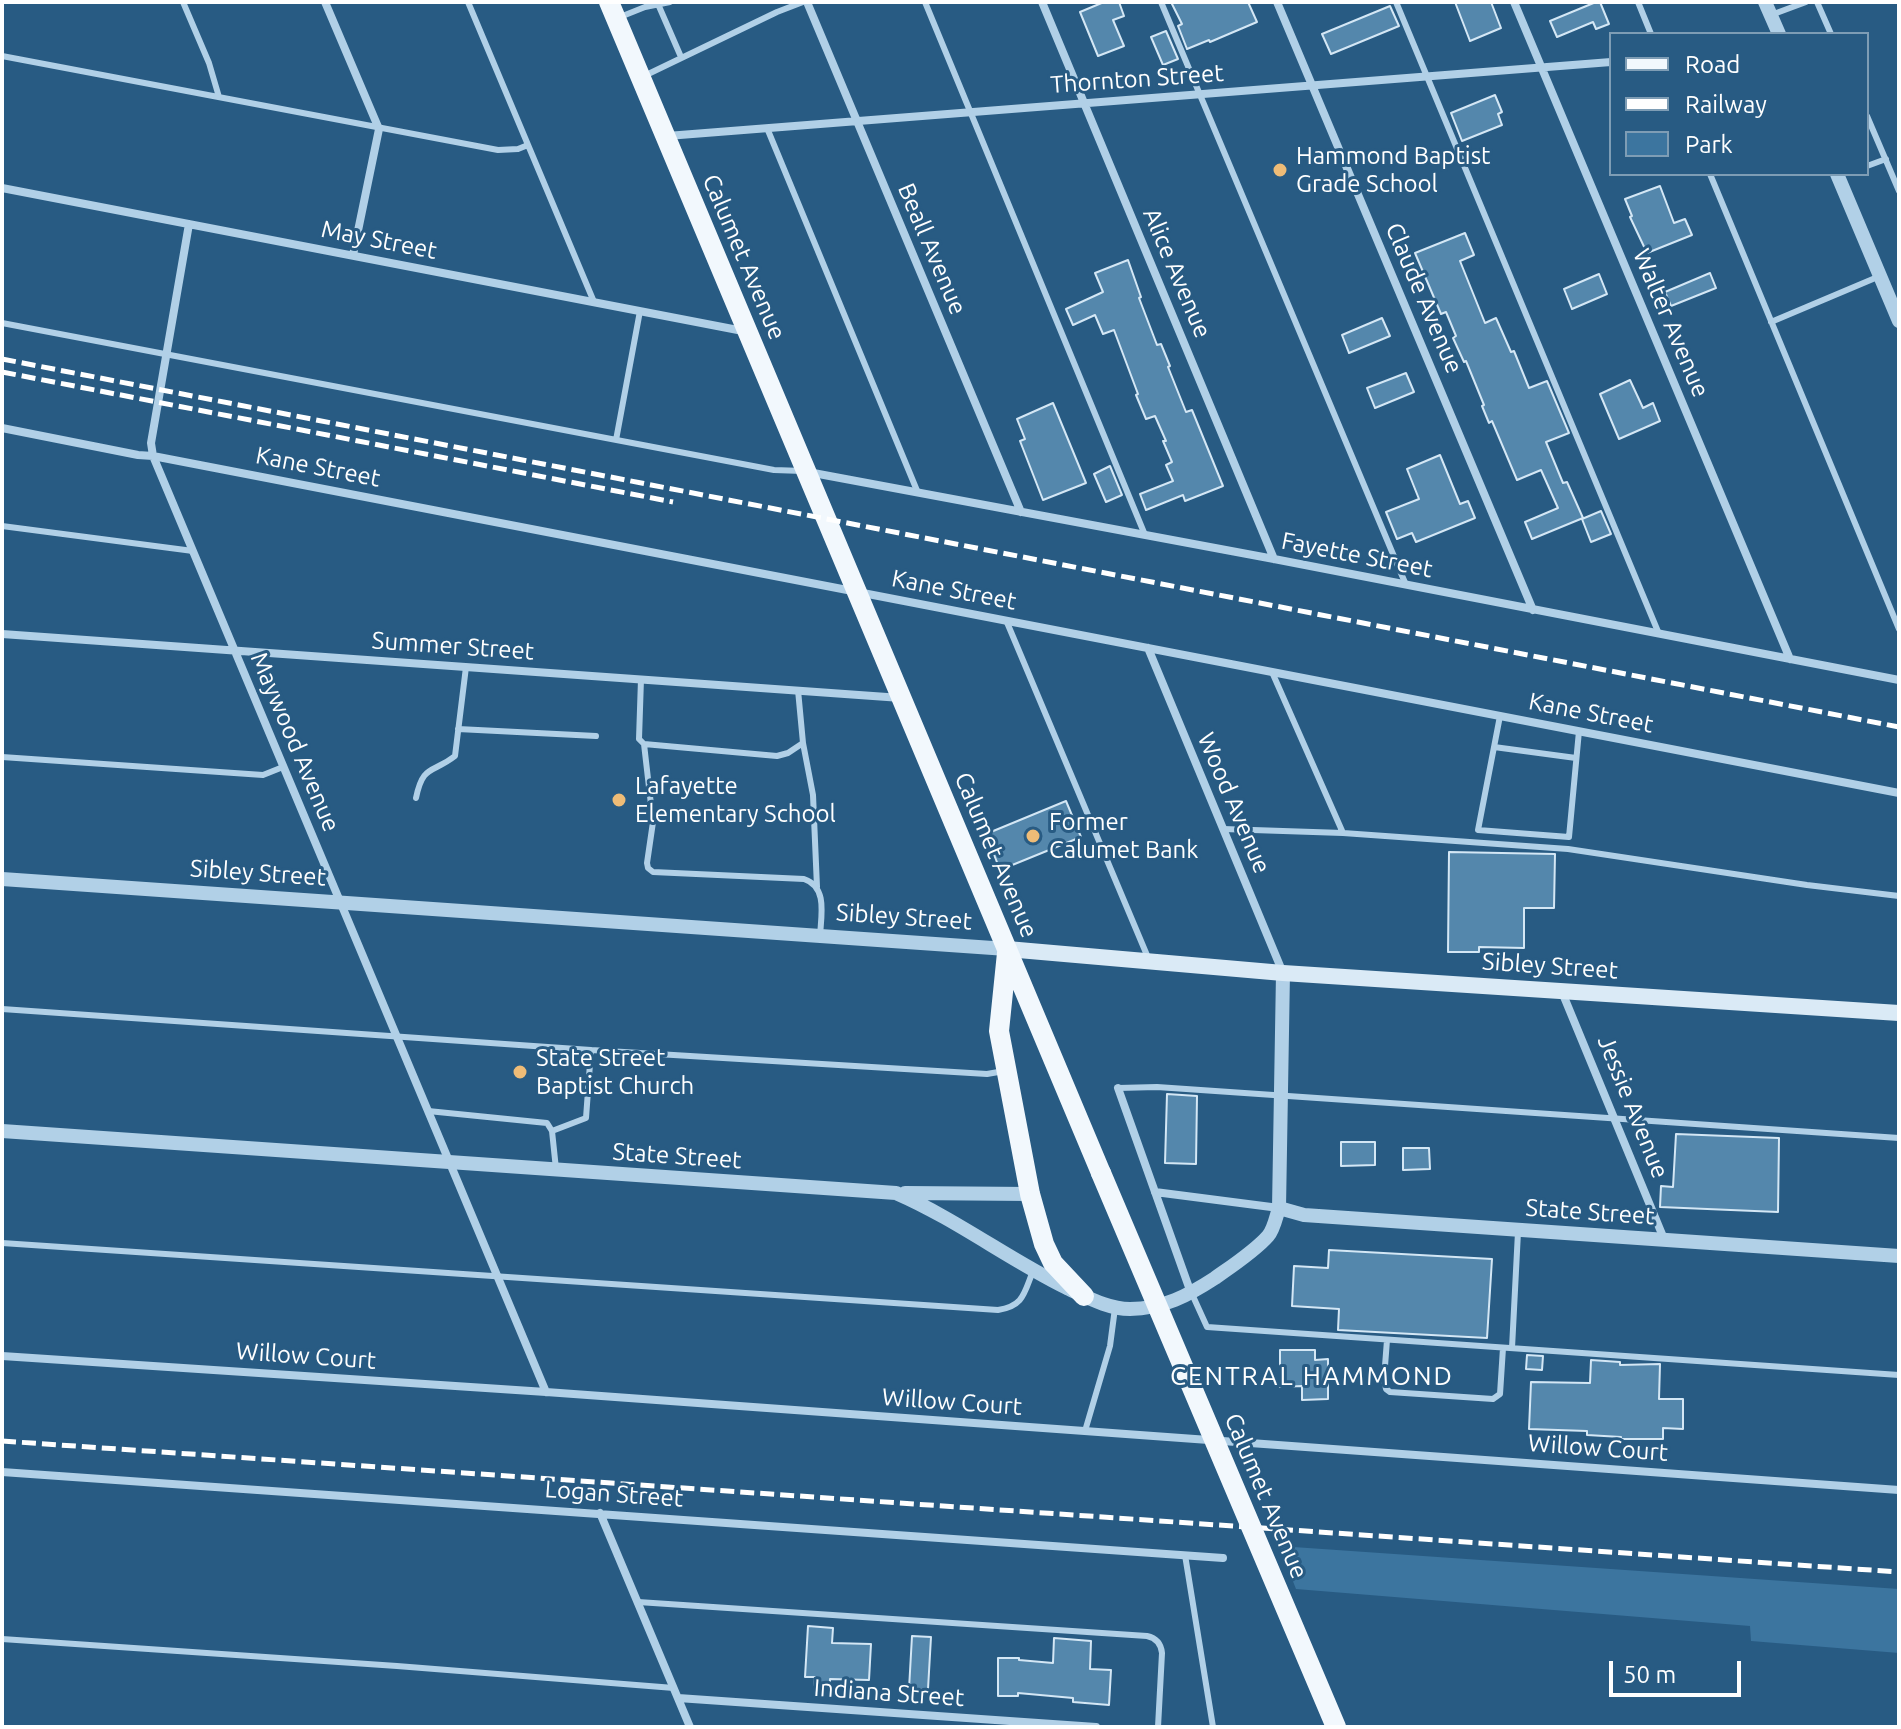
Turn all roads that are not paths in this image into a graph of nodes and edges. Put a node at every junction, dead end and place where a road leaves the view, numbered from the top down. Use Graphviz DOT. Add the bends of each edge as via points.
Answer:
graph roads {
  1 [pos="183,2"];
  2 [pos="325,2"];
  3 [pos="468,2"];
  4 [pos="670,2"];
  5 [pos="772,2"];
  6 [pos="805,2"];
  7 [pos="925,2"];
  8 [pos="1042,2"];
  9 [pos="1161,2"];
  10 [pos="1277,2"];
  11 [pos="1396,2"];
  12 [pos="1514,2"];
  13 [pos="1638,2"];
  14 [pos="1806,2"];
  15 [pos="1817,2"];
  16 [pos="658,4"];
  17 [pos="1768,8"];
  18 [pos="612,10"];
  19 [pos="777,12"];
  20 [pos="1650,32"];
  21 [pos="1778,32"];
  22 [pos="1830,32"];
  23 [pos="2,56"];
  24 [pos="681,57"];
  25 [pos="1609,62"];
  26 [pos="1542,67"];
  27 [pos="1427,77"];
  28 [pos="640,78"];
  29 [pos="1312,86"];
  30 [pos="1200,94"];
  31 [pos="219,97"];
  32 [pos="1085,103"];
  33 [pos="971,112"];
  34 [pos="1869,121"];
  35 [pos="857,122"];
  36 [pos="767,128"];
  37 [pos="379,129"];
  38 [pos="665,136"];
  39 [pos="528,145"];
  40 [pos="1886,159"];
  41 [pos="1869,165"];
  42 [pos="1711,176"];
  43 [pos="1841,176"];
  44 [pos="2,188"];
  45 [pos="1899,191"];
  46 [pos="189,224"];
  47 [pos="353,255"];
  48 [pos="1880,276"];
  49 [pos="594,302"];
  50 [pos="640,311"];
  51 [pos="1899,321"];
  52 [pos="1771,322"];
  53 [pos="2,323"];
  54 [pos="748,332"];
  55 [pos="166,355"];
  56 [pos="2,428"];
  57 [pos="616,440"];
  58 [pos="153,456"];
  59 [pos="806,472"];
  60 [pos="918,493"];
  61 [pos="1021,512"];
  62 [pos="2,526"];
  63 [pos="1145,535"];
  64 [pos="193,551"];
  65 [pos="1274,559"];
  66 [pos="1406,585"];
  67 [pos="857,592"];
  68 [pos="1533,610"];
  69 [pos="1006,620"];
  70 [pos="1899,629"];
  71 [pos="2,634"];
  72 [pos="1659,634"];
  73 [pos="1148,648"];
  74 [pos="235,650"];
  75 [pos="1790,659"];
  76 [pos="466,667"];
  77 [pos="1272,672"];
  78 [pos="641,679"];
  79 [pos="1899,680"];
  80 [pos="798,690"];
  81 [pos="902,698"];
  82 [pos="1500,716"];
  83 [pos="458,729"];
  84 [pos="1579,731"];
  85 [pos="596,736"];
  86 [pos="803,743"];
  87 [pos="644,744"];
  88 [pos="1494,747"];
  89 [pos="2,757"];
  90 [pos="1576,758"];
  91 [pos="283,767"];
  92 [pos="1899,793"];
  93 [pos="416,798"];
  94 [pos="1223,829"];
  95 [pos="1478,830"];
  96 [pos="1343,833"];
  97 [pos="1569,837"];
  98 [pos="1475,842"];
  99 [pos="1568,849"];
  100 [pos="2,879"];
  101 [pos="817,887"];
  102 [pos="1899,896"];
  103 [pos="340,902"];
  104 [pos="820,936"];
  105 [pos="1007,949"];
  106 [pos="1149,961"];
  107 [pos="1283,973"];
  108 [pos="1562,991"];
  109 [pos="2,1009"];
  110 [pos="1899,1013"];
  111 [pos="397,1037"];
  112 [pos="591,1050"];
  113 [pos="1007,1070"];
  114 [pos="1118,1088"];
  115 [pos="1281,1095"];
  116 [pos="428,1111"];
  117 [pos="1614,1118"];
  118 [pos="2,1131"];
  119 [pos="552,1131"];
  120 [pos="1899,1138"];
  121 [pos="449,1162"];
  122 [pos="556,1169"];
  123 [pos="1155,1192"];
  124 [pos="896,1193"];
  125 [pos="1030,1194"];
  126 [pos="1279,1208"];
  127 [pos="1518,1230"];
  128 [pos="1664,1239"];
  129 [pos="2,1243"];
  130 [pos="1899,1256"];
  131 [pos="1033,1271"];
  132 [pos="497,1275"];
  133 [pos="1192,1294"];
  134 [pos="1084,1296"];
  135 [pos="1115,1308"];
  136 [pos="1387,1340"];
  137 [pos="1503,1348"];
  138 [pos="1512,1348"];
  139 [pos="2,1356"];
  140 [pos="1899,1375"];
  141 [pos="546,1392"];
  142 [pos="1085,1431"];
  143 [pos="2,1472"];
  144 [pos="1899,1490"];
  145 [pos="600,1513"];
  146 [pos="1185,1555"];
  147 [pos="1223,1558"];
  148 [pos="638,1602"];
  149 [pos="2,1639"];
  150 [pos="674,1688"];
  151 [pos="678,1698"];
  152 [pos="690,1727"];
  153 [pos="1096,1727"];
  154 [pos="1158,1727"];
  155 [pos="1213,1727"];
  156 [pos="1336,1727"];
  1 -- 31 [label="lane"];
  2 -- 37 [label="street"];
  3 -- 39 [label="lane"];
  4 -- 16 [label="lane"];
  5 -- 19 [label="lane"];
  6 -- 19 [label="lane"];
  6 -- 35 [label="street, Beall Avenue"];
  7 -- 33 [label="lane"];
  8 -- 32 [label="street, Alice Avenue"];
  9 -- 30 [label="lane"];
  10 -- 29 [label="street, Claude Avenue"];
  11 -- 27 [label="lane"];
  12 -- 26 [label="street, Walter Avenue"];
  13 -- 20 [label="lane"];
  14 -- 17 [label="lane"];
  15 -- 22 [label="lane"];
  16 -- 18 [label="lane"];
  16 -- 24 [label="lane"];
  17 -- 21 [label="street"];
  18 -- 28 [label="main road, Calumet Avenue"];
  19 -- 24 [label="lane"];
  23 -- 31 [label="lane"];
  24 -- 28 [label="lane"];
  25 -- 26 [label="street, Thornton Street"];
  26 -- 27 [label="street, Thornton Street"];
  26 -- 75 [label="street, Walter Avenue"];
  27 -- 29 [label="street, Thornton Street"];
  27 -- 72 [label="lane"];
  28 -- 38 [label="main road, Calumet Avenue"];
  29 -- 30 [label="street, Thornton Street"];
  29 -- 68 [label="street, Claude Avenue"];
  30 -- 32 [label="street, Thornton Street"];
  30 -- 66 [label="lane"];
  31 -- 37 [label="lane"];
  32 -- 33 [label="street, Thornton Street"];
  32 -- 65 [label="street, Alice Avenue"];
  33 -- 35 [label="street, Thornton Street"];
  33 -- 63 [label="lane"];
  34 -- 40 [label="lane"];
  35 -- 36 [label="street, Thornton Street"];
  35 -- 61 [label="street, Beall Avenue"];
  36 -- 38 [label="street, Thornton Street"];
  36 -- 60 [label="lane"];
  37 -- 39 [label="lane" via="498,150"];
  37 -- 47 [label="street"];
  38 -- 54 [label="main road, Calumet Avenue"];
  39 -- 49 [label="lane"];
  40 -- 41 [label="lane"];
  40 -- 45 [label="lane"];
  42 -- 52 [label="lane"];
  43 -- 48 [label="street"];
  44 -- 46 [label="street, May Street"];
  46 -- 47 [label="street, May Street"];
  46 -- 55 [label="street, Maywood Avenue"];
  47 -- 49 [label="street, May Street"];
  48 -- 51 [label="street"];
  48 -- 52 [label="lane"];
  49 -- 50 [label="street, May Street"];
  50 -- 54 [label="street, May Street"];
  50 -- 57 [label="lane"];
  52 -- 70 [label="lane"];
  53 -- 55 [label="lane"];
  54 -- 59 [label="main road, Calumet Avenue"];
  55 -- 57 [label="lane"];
  55 -- 58 [label="street, Maywood Avenue"];
  56 -- 58 [label="street, Kane Street"];
  57 -- 59 [label="lane"];
  58 -- 64 [label="street, Maywood Avenue"];
  58 -- 67 [label="street, Kane Street"];
  59 -- 60 [label="street, Fayette Street"];
  59 -- 67 [label="main road, Calumet Avenue"];
  60 -- 61 [label="street, Fayette Street"];
  61 -- 63 [label="street, Fayette Street"];
  62 -- 64 [label="lane"];
  63 -- 65 [label="street, Fayette Street"];
  64 -- 74 [label="street, Maywood Avenue"];
  65 -- 66 [label="street, Fayette Street"];
  66 -- 68 [label="street, Fayette Street"];
  67 -- 69 [label="street, Kane Street"];
  67 -- 81 [label="main road, Calumet Avenue"];
  68 -- 72 [label="street, Fayette Street"];
  69 -- 73 [label="street, Kane Street"];
  69 -- 106 [label="lane"];
  71 -- 74 [label="street, Summer Street"];
  72 -- 75 [label="street, Fayette Street"];
  73 -- 77 [label="street, Kane Street"];
  73 -- 94 [label="street, Wood Avenue"];
  74 -- 76 [label="street, Summer Street"];
  74 -- 91 [label="street, Maywood Avenue"];
  75 -- 79 [label="street, Fayette Street"];
  76 -- 78 [label="street, Summer Street"];
  76 -- 83 [label="lane"];
  77 -- 82 [label="street, Kane Street"];
  77 -- 96 [label="lane"];
  78 -- 80 [label="street, Summer Street"];
  78 -- 87 [label="lane" via="639,739"];
  80 -- 81 [label="street, Summer Street"];
  80 -- 86 [label="lane"];
  81 -- 105 [label="main road, Calumet Avenue"];
  82 -- 84 [label="street, Kane Street"];
  82 -- 88 [label="lane"];
  83 -- 85 [label="lane"];
  83 -- 93 [label="lane" via="455,756 428,770"];
  84 -- 90 [label="lane"];
  84 -- 92 [label="street, Kane Street"];
  86 -- 87 [label="lane" via="777,756"];
  86 -- 101 [label="lane" via="813,795"];
  87 -- 101 [label="lane" via="653,822 648,868 804,879"];
  88 -- 90 [label="lane"];
  88 -- 95 [label="lane"];
  89 -- 91 [label="lane" via="263,775"];
  90 -- 97 [label="lane"];
  91 -- 103 [label="street, Maywood Avenue"];
  94 -- 96 [label="lane"];
  94 -- 107 [label="street, Wood Avenue"];
  95 -- 97 [label="lane"];
  95 -- 98 [label="lane"];
  96 -- 98 [label="lane"];
  97 -- 99 [label="lane"];
  98 -- 99 [label="lane"];
  99 -- 102 [label="lane"];
  100 -- 103 [label="street, Sibley Street"];
  101 -- 104 [label="lane" via="822,900"];
  103 -- 104 [label="street, Sibley Street"];
  103 -- 111 [label="street, Maywood Avenue"];
  104 -- 105 [label="street, Sibley Street"];
  105 -- 106 [label="main road, Sibley Street"];
  105 -- 113 [label="main road" via="999,1031"];
  105 -- 156 [label="main road, Calumet Avenue, bridge"];
  106 -- 107 [label="main road, Sibley Street"];
  107 -- 108 [label="main road, Sibley Street"];
  107 -- 115 [label="street"];
  108 -- 110 [label="main road, Sibley Street"];
  108 -- 117 [label="street, Jessie Avenue"];
  109 -- 111 [label="lane"];
  111 -- 112 [label="lane"];
  111 -- 116 [label="street, Maywood Avenue"];
  112 -- 113 [label="lane" via="987,1074"];
  112 -- 119 [label="lane" via="586,1118"];
  113 -- 125 [label="main road"];
  114 -- 115 [label="lane"];
  114 -- 123 [label="street"];
  115 -- 117 [label="lane"];
  115 -- 126 [label="street"];
  116 -- 119 [label="lane" via="547,1123"];
  116 -- 121 [label="street, Maywood Avenue"];
  117 -- 120 [label="lane"];
  117 -- 128 [label="street, Jessie Avenue"];
  118 -- 121 [label="street, State Street"];
  119 -- 122 [label="lane"];
  121 -- 122 [label="street, State Street"];
  121 -- 132 [label="street, Maywood Avenue"];
  122 -- 124 [label="street, State Street"];
  123 -- 126 [label="street, State Street"];
  123 -- 133 [label="street"];
  124 -- 125 [label="street"];
  124 -- 131 [label="street, State Street" via="927,1206"];
  125 -- 134 [label="main road" via="1053,1263"];
  126 -- 127 [label="street, State Street" via="1304,1215"];
  126 -- 133 [label="street, State Street" via="1270,1235"];
  127 -- 128 [label="street, State Street"];
  127 -- 138 [label="lane"];
  128 -- 130 [label="street, State Street"];
  129 -- 132 [label="lane"];
  131 -- 132 [label="lane" via="1019,1302 998,1310"];
  131 -- 134 [label="street, State Street"];
  132 -- 141 [label="street, Maywood Avenue"];
  133 -- 135 [label="street, State Street" via="1142,1309"];
  133 -- 136 [label="lane" via="1207,1327"];
  134 -- 135 [label="street, State Street"];
  135 -- 142 [label="lane" via="1110,1346"];
  136 -- 137 [label="lane"];
  136 -- 137 [label="lane" via="1384,1379 1390,1392 1497,1398"];
  137 -- 138 [label="lane"];
  138 -- 140 [label="lane"];
  139 -- 141 [label="street, Willow Court"];
  141 -- 142 [label="street, Willow Court"];
  142 -- 144 [label="street, Willow Court"];
  143 -- 145 [label="street, Logan Street"];
  145 -- 146 [label="street, Logan Street"];
  145 -- 148 [label="street"];
  146 -- 147 [label="street, Logan Street"];
  146 -- 155 [label="lane"];
  148 -- 150 [label="street"];
  148 -- 154 [label="lane" via="1150,1637 1162,1653"];
  149 -- 150 [label="lane"];
  150 -- 151 [label="street"];
  151 -- 152 [label="street"];
  151 -- 153 [label="street, Indiana Street"];
}
